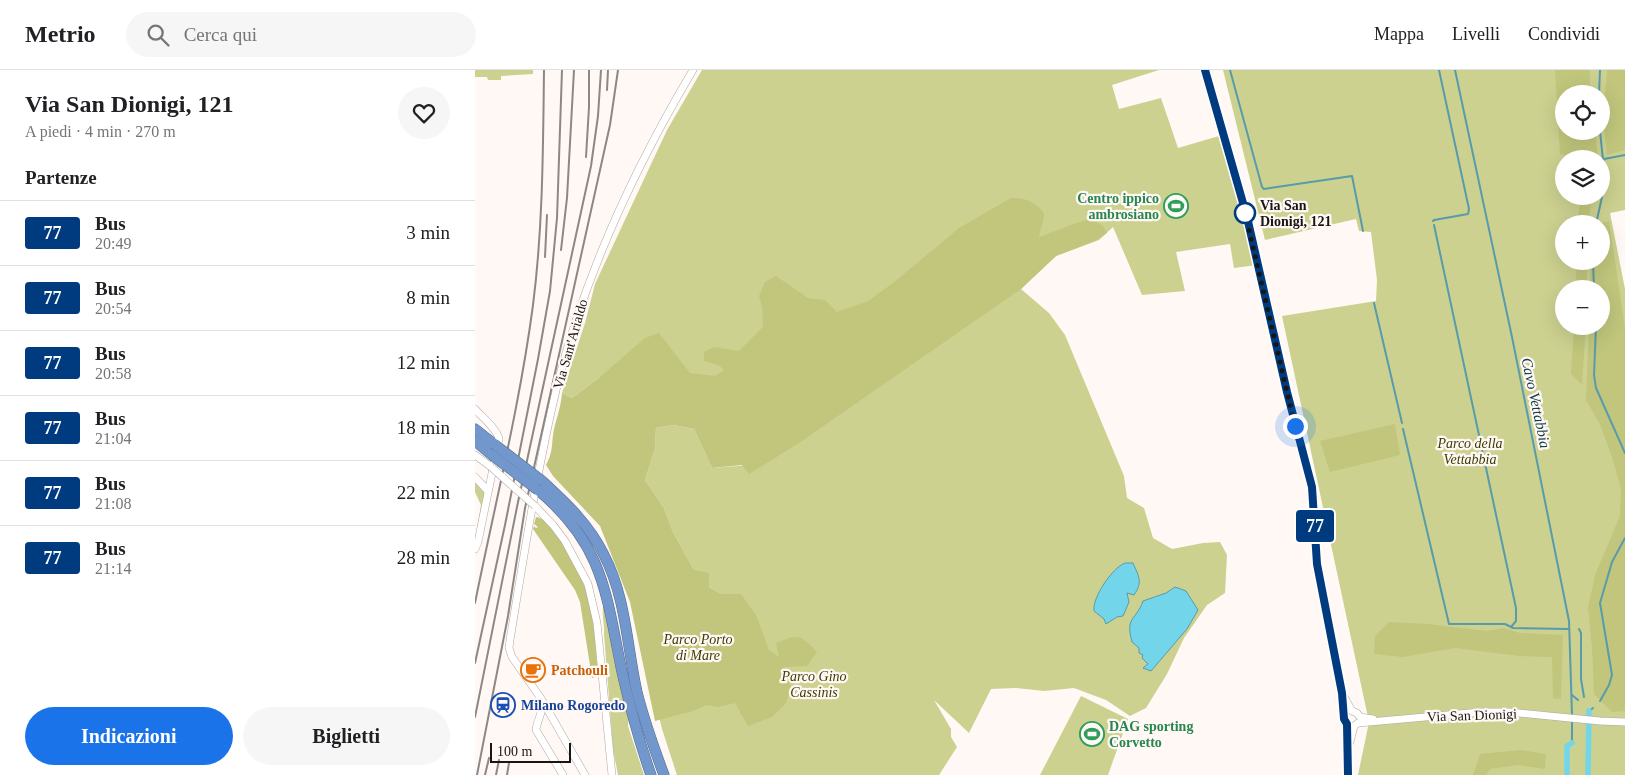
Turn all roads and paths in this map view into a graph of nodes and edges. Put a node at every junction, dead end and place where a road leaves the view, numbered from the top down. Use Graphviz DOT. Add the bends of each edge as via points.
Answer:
graph roads {
  1 [pos="693,70"];
  2 [pos="1205,70"];
  3 [pos="475,409"];
  4 [pos="475,428"];
  5 [pos="475,441"];
  6 [pos="475,455"];
  7 [pos="475,477"];
  8 [pos="539,485"];
  9 [pos="488,491"];
  10 [pos="475,549"];
  11 [pos="1342,693"];
  12 [pos="542,700"];
  13 [pos="1352,711"];
  14 [pos="632,714"];
  15 [pos="1345,715"];
  16 [pos="1625,722"];
  17 [pos="537,723"];
  18 [pos="1355,723"];
  19 [pos="557,727"];
  20 [pos="563,775"];
  21 [pos="585,775"];
  22 [pos="612,775"];
  23 [pos="646,775"];
  24 [pos="651,775"];
  25 [pos="664,775"];
  26 [pos="1348,775"];
  1 -- 12 [label="street, Via Sant'Arialdo" via="662,122 618,210 587,289 557,384 509,648"];
  2 -- 11 [label="street, Via San Dionigi" via="1247,217 1312,487 1317,564"];
  3 -- 9 [label="street" via="499,435"];
  4 -- 8 [label="highway, bridge"];
  5 -- 8 [label="highway, bridge"];
  6 -- 22 [label="street, bridge" via="553,525 588,584 597,624"];
  7 -- 9 [label="street"];
  8 -- 14 [label="highway" via="581,538 598,568 607,595"];
  8 -- 25 [label="highway" via="574,510 604,555 617,590 637,692"];
  9 -- 10 [label="street"];
  11 -- 13 [label="street, Via San Dionigi"];
  11 -- 15 [label="street, Via San Dionigi"];
  12 -- 17 [label="street" via="542,713"];
  12 -- 19 [label="street"];
  13 -- 15 [label="street"];
  13 -- 18 [label="street, Via San Dionigi" via="1358,713"];
  14 -- 23 [label="highway" via="633,732"];
  14 -- 24 [label="highway"];
  15 -- 18 [label="street, Via San Dionigi" via="1345,720"];
  16 -- 18 [label="street, Via San Dionigi" via="1481,712"];
  17 -- 19 [label="street" via="547,720"];
  17 -- 20 [label="street" via="537,732"];
  18 -- 26 [label="street, Via San Dionigi" via="1348,748"];
  19 -- 21 [label="street"];
}
